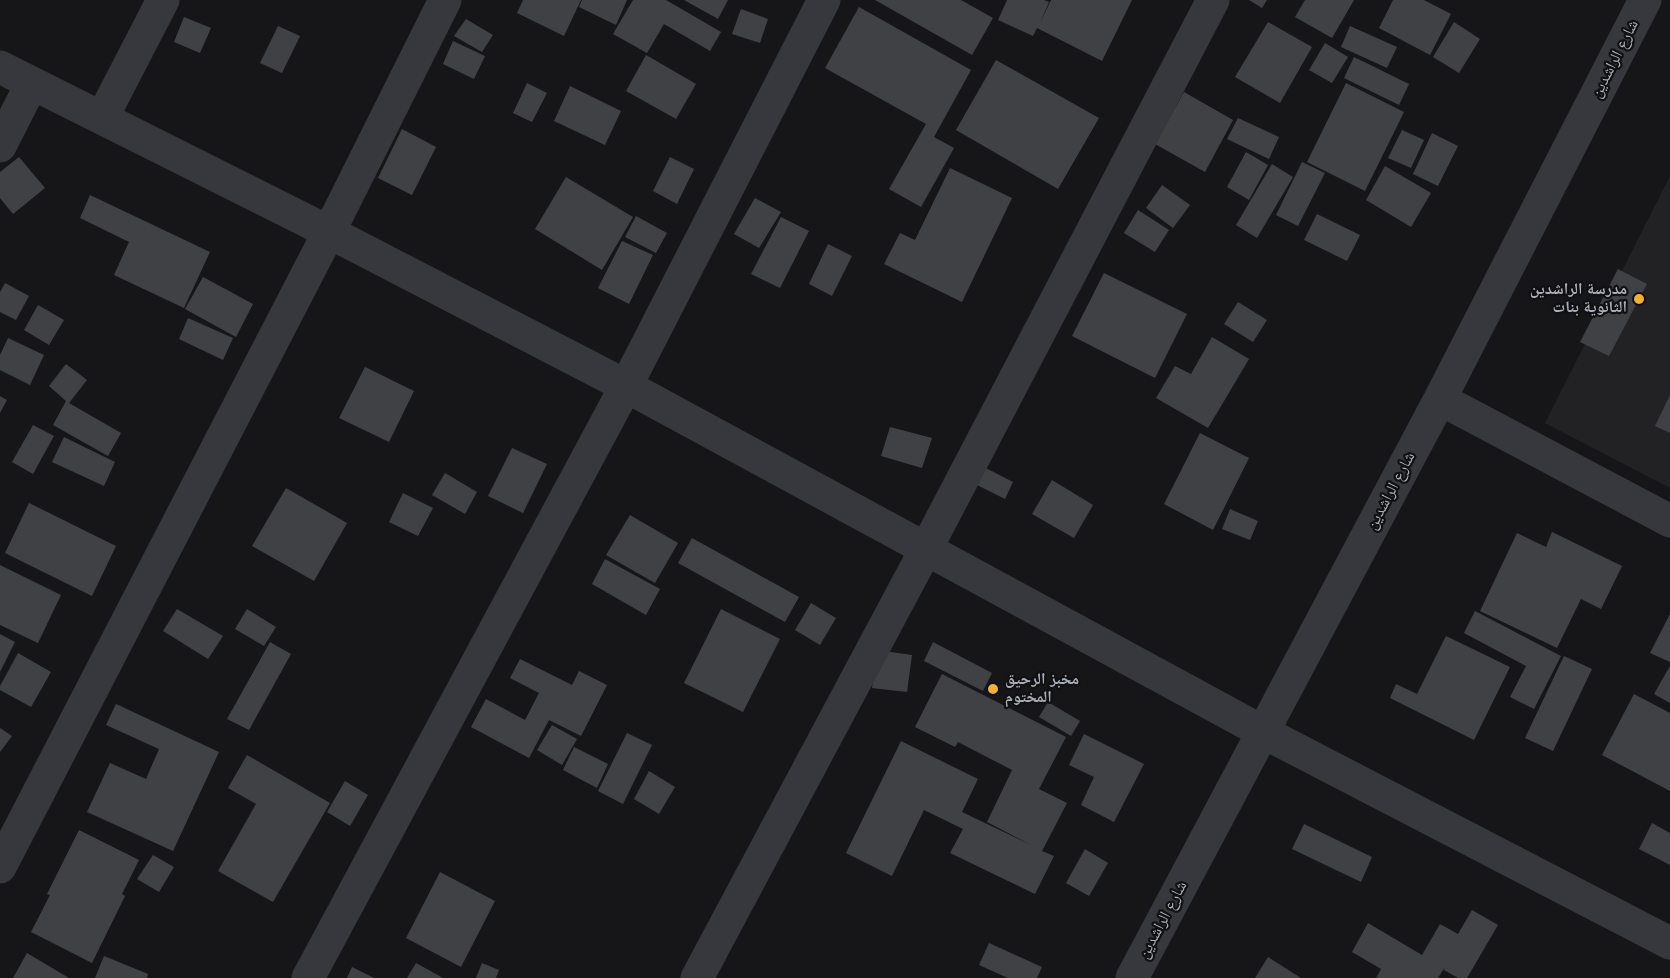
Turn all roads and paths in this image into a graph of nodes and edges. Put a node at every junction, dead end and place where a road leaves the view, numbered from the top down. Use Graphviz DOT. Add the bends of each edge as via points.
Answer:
graph roads {
  1 [pos="163,0"];
  2 [pos="445,0"];
  3 [pos="824,0"];
  4 [pos="1213,0"];
  5 [pos="1645,0"];
  6 [pos="0,67"];
  7 [pos="32,83"];
  8 [pos="102,118"];
  9 [pos="0,146"];
  10 [pos="329,232"];
  11 [pos="626,386"];
  12 [pos="1440,399"];
  13 [pos="1670,521"];
  14 [pos="926,549"];
  15 [pos="1263,732"];
  16 [pos="0,867"];
  17 [pos="1670,942"];
  18 [pos="308,978"];
  19 [pos="697,978"];
  20 [pos="1132,978"];
  1 -- 8 [label="street"];
  2 -- 10 [label="street"];
  3 -- 11 [label="street"];
  4 -- 14 [label="street"];
  5 -- 12 [label="street, شارع الراشدين"];
  6 -- 7 [label="street"];
  7 -- 8 [label="street"];
  7 -- 9 [label="street"];
  8 -- 10 [label="street"];
  10 -- 11 [label="street"];
  10 -- 16 [label="street"];
  11 -- 14 [label="street"];
  11 -- 18 [label="street"];
  12 -- 13 [label="street"];
  12 -- 15 [label="street, شارع الراشدين"];
  14 -- 15 [label="street"];
  14 -- 19 [label="street"];
  15 -- 17 [label="street"];
  15 -- 20 [label="street, شارع الراشدين"];
}
